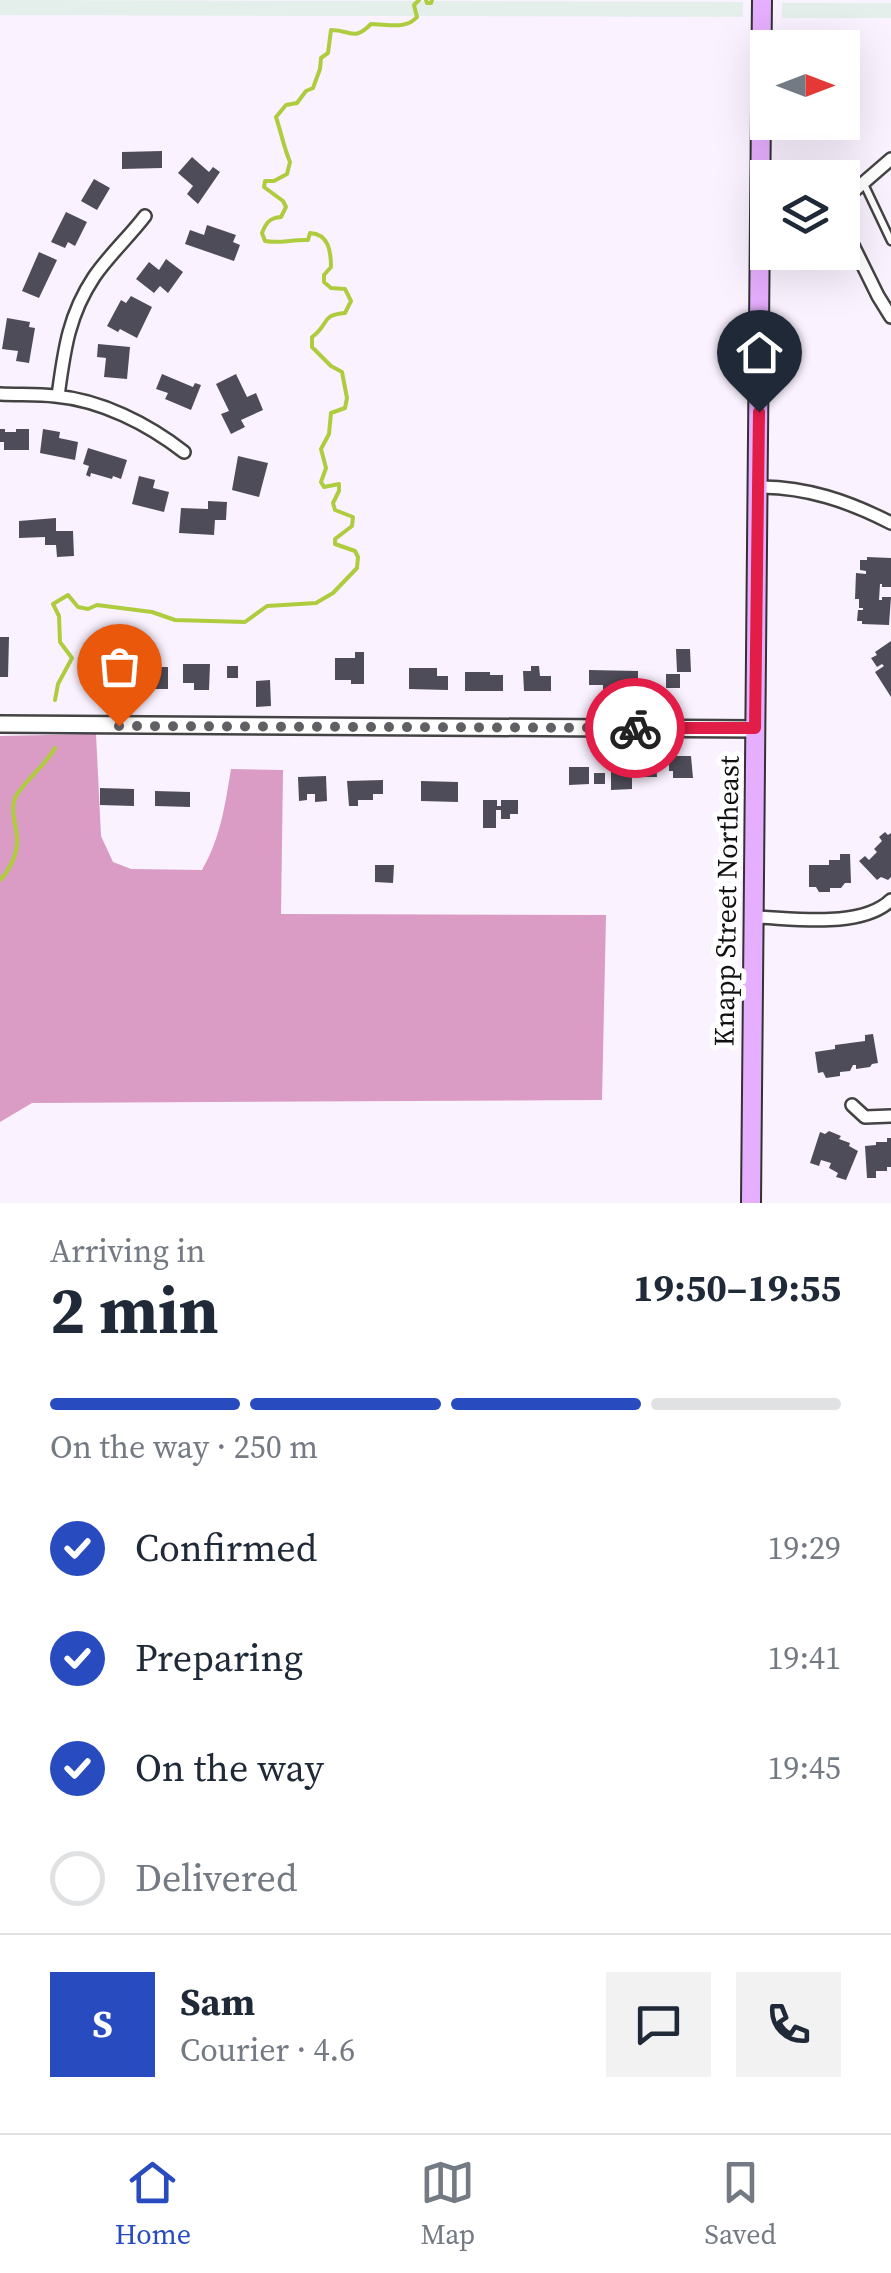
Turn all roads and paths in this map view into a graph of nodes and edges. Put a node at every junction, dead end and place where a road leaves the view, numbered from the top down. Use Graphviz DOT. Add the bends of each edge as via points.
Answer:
graph roads {
  1 [pos="762,0"];
  2 [pos="891,158"];
  3 [pos="764,160"];
  4 [pos="863,183"];
  5 [pos="860,186"];
  6 [pos="145,216"];
  7 [pos="891,241"];
  8 [pos="860,260"];
  9 [pos="762,270"];
  10 [pos="891,291"];
  11 [pos="876,293"];
  12 [pos="891,317"];
  13 [pos="0,394"];
  14 [pos="58,396"];
  15 [pos="184,452"];
  16 [pos="758,487"];
  17 [pos="891,523"];
  18 [pos="0,724"];
  19 [pos="755,728"];
  20 [pos="891,900"];
  21 [pos="754,918"];
  22 [pos="852,1105"];
  23 [pos="891,1116"];
  24 [pos="751,1203"];
  1 -- 3 [label="main road, Knapp Street Northeast"];
  2 -- 4 [label="street"];
  4 -- 5 [label="street"];
  4 -- 7 [label="lane"];
  6 -- 14 [label="street" via="80,303 66,340"];
  8 -- 11 [label="street"];
  9 -- 16 [label="main road, Knapp Street Northeast"];
  10 -- 11 [label="lane"];
  11 -- 12 [label="street"];
  13 -- 14 [label="street"];
  14 -- 15 [label="street" via="132,419"];
  16 -- 17 [label="street" via="817,492"];
  16 -- 19 [label="main road, Knapp Street Northeast"];
  18 -- 19 [label="street"];
  19 -- 21 [label="main road, Knapp Street Northeast"];
  20 -- 21 [label="street" via="849,919"];
  21 -- 24 [label="main road, Knapp Street Northeast"];
  22 -- 23 [label="street" via="864,1116"];
}
